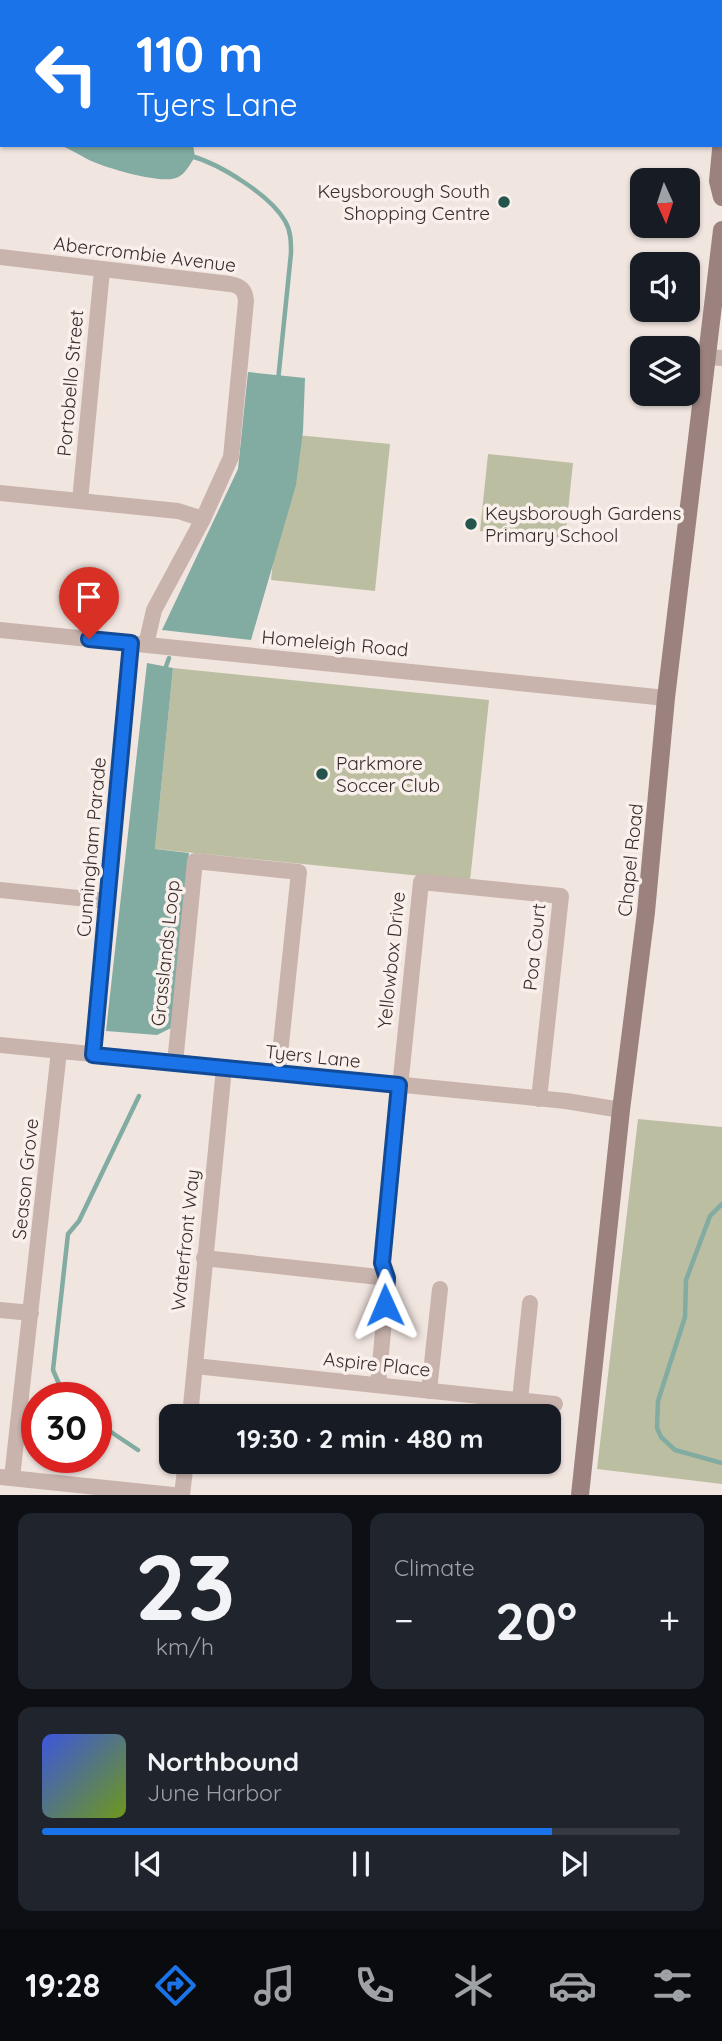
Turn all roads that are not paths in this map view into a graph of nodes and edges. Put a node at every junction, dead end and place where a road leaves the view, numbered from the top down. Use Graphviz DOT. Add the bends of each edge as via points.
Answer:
graph roads {
  1 [pos="721,147"];
  2 [pos="722,197"];
  3 [pos="722,230"];
  4 [pos="0,257"];
  5 [pos="102,270"];
  6 [pos="714,358"];
  7 [pos="0,492"];
  8 [pos="80,500"];
  9 [pos="203,519"];
  10 [pos="0,630"];
  11 [pos="139,644"];
  12 [pos="666,698"];
  13 [pos="421,882"];
  14 [pos="0,890"];
  15 [pos="107,901"];
  16 [pos="0,1045"];
  17 [pos="60,1051"];
  18 [pos="93,1055"];
  19 [pos="175,1063"];
  20 [pos="224,1068"];
  21 [pos="278,1073"];
  22 [pos="399,1085"];
  23 [pos="540,1099"];
  24 [pos="621,1110"];
  25 [pos="204,1258"];
  26 [pos="387,1278"];
  27 [pos="440,1289"];
  28 [pos="530,1303"];
  29 [pos="0,1310"];
  30 [pos="31,1314"];
  31 [pos="195,1366"];
  32 [pos="378,1385"];
  33 [pos="429,1391"];
  34 [pos="520,1400"];
  35 [pos="191,1404"];
  36 [pos="555,1404"];
  37 [pos="184,1474"];
  38 [pos="6,1478"];
  39 [pos="173,1495"];
  40 [pos="182,1495"];
  41 [pos="580,1495"];
  1 -- 2 [label="main road" via="718,181"];
  3 -- 6 [label="main road, Chapel Road"];
  4 -- 5 [label="street, Abercrombie Avenue"];
  5 -- 8 [label="street, Portobello Street"];
  5 -- 9 [label="street, Abercrombie Avenue" via="230,284 244,292 231,457"];
  6 -- 12 [label="main road, Chapel Road"];
  7 -- 8 [label="street"];
  8 -- 9 [label="street" via="178,511"];
  9 -- 11 [label="street, Abercrombie Avenue"];
  10 -- 11 [label="street, Homeleigh Road"];
  11 -- 12 [label="street, Homeleigh Road"];
  11 -- 15 [label="street, Cunningham Parade"];
  12 -- 24 [label="main road, Chapel Road" via="640,972"];
  13 -- 22 [label="street, Yellowbox Drive"];
  13 -- 23 [label="street, Poa Court" via="561,896"];
  14 -- 15 [label="street"];
  15 -- 18 [label="street, Cunningham Parade"];
  16 -- 17 [label="street, Tyers Lane"];
  17 -- 18 [label="street, Tyers Lane"];
  17 -- 30 [label="street, Season Grove"];
  18 -- 19 [label="street, Tyers Lane"];
  19 -- 20 [label="street, Tyers Lane"];
  19 -- 21 [label="street, Grasslands Loop" via="195,861 208,862 299,872"];
  20 -- 21 [label="street, Tyers Lane"];
  20 -- 25 [label="street, Waterfront Way"];
  21 -- 22 [label="street, Tyers Lane"];
  22 -- 23 [label="street, Tyers Lane"];
  22 -- 26 [label="street, Yellowbox Drive" via="382,1263"];
  23 -- 24 [label="street, Tyers Lane"];
  24 -- 41 [label="main road, Chapel Road"];
  25 -- 26 [label="street"];
  25 -- 31 [label="street, Waterfront Way"];
  26 -- 32 [label="street, Yellowbox Drive"];
  27 -- 33 [label="street"];
  28 -- 34 [label="street"];
  29 -- 30 [label="street"];
  30 -- 38 [label="street, Season Grove"];
  31 -- 32 [label="street, Aspire Place"];
  31 -- 35 [label="street, Waterfront Way"];
  32 -- 33 [label="street, Aspire Place"];
  33 -- 34 [label="street, Aspire Place"];
  34 -- 36 [label="street, Aspire Place"];
  37 -- 40 [label="street"];
  38 -- 39 [label="street"];
}
